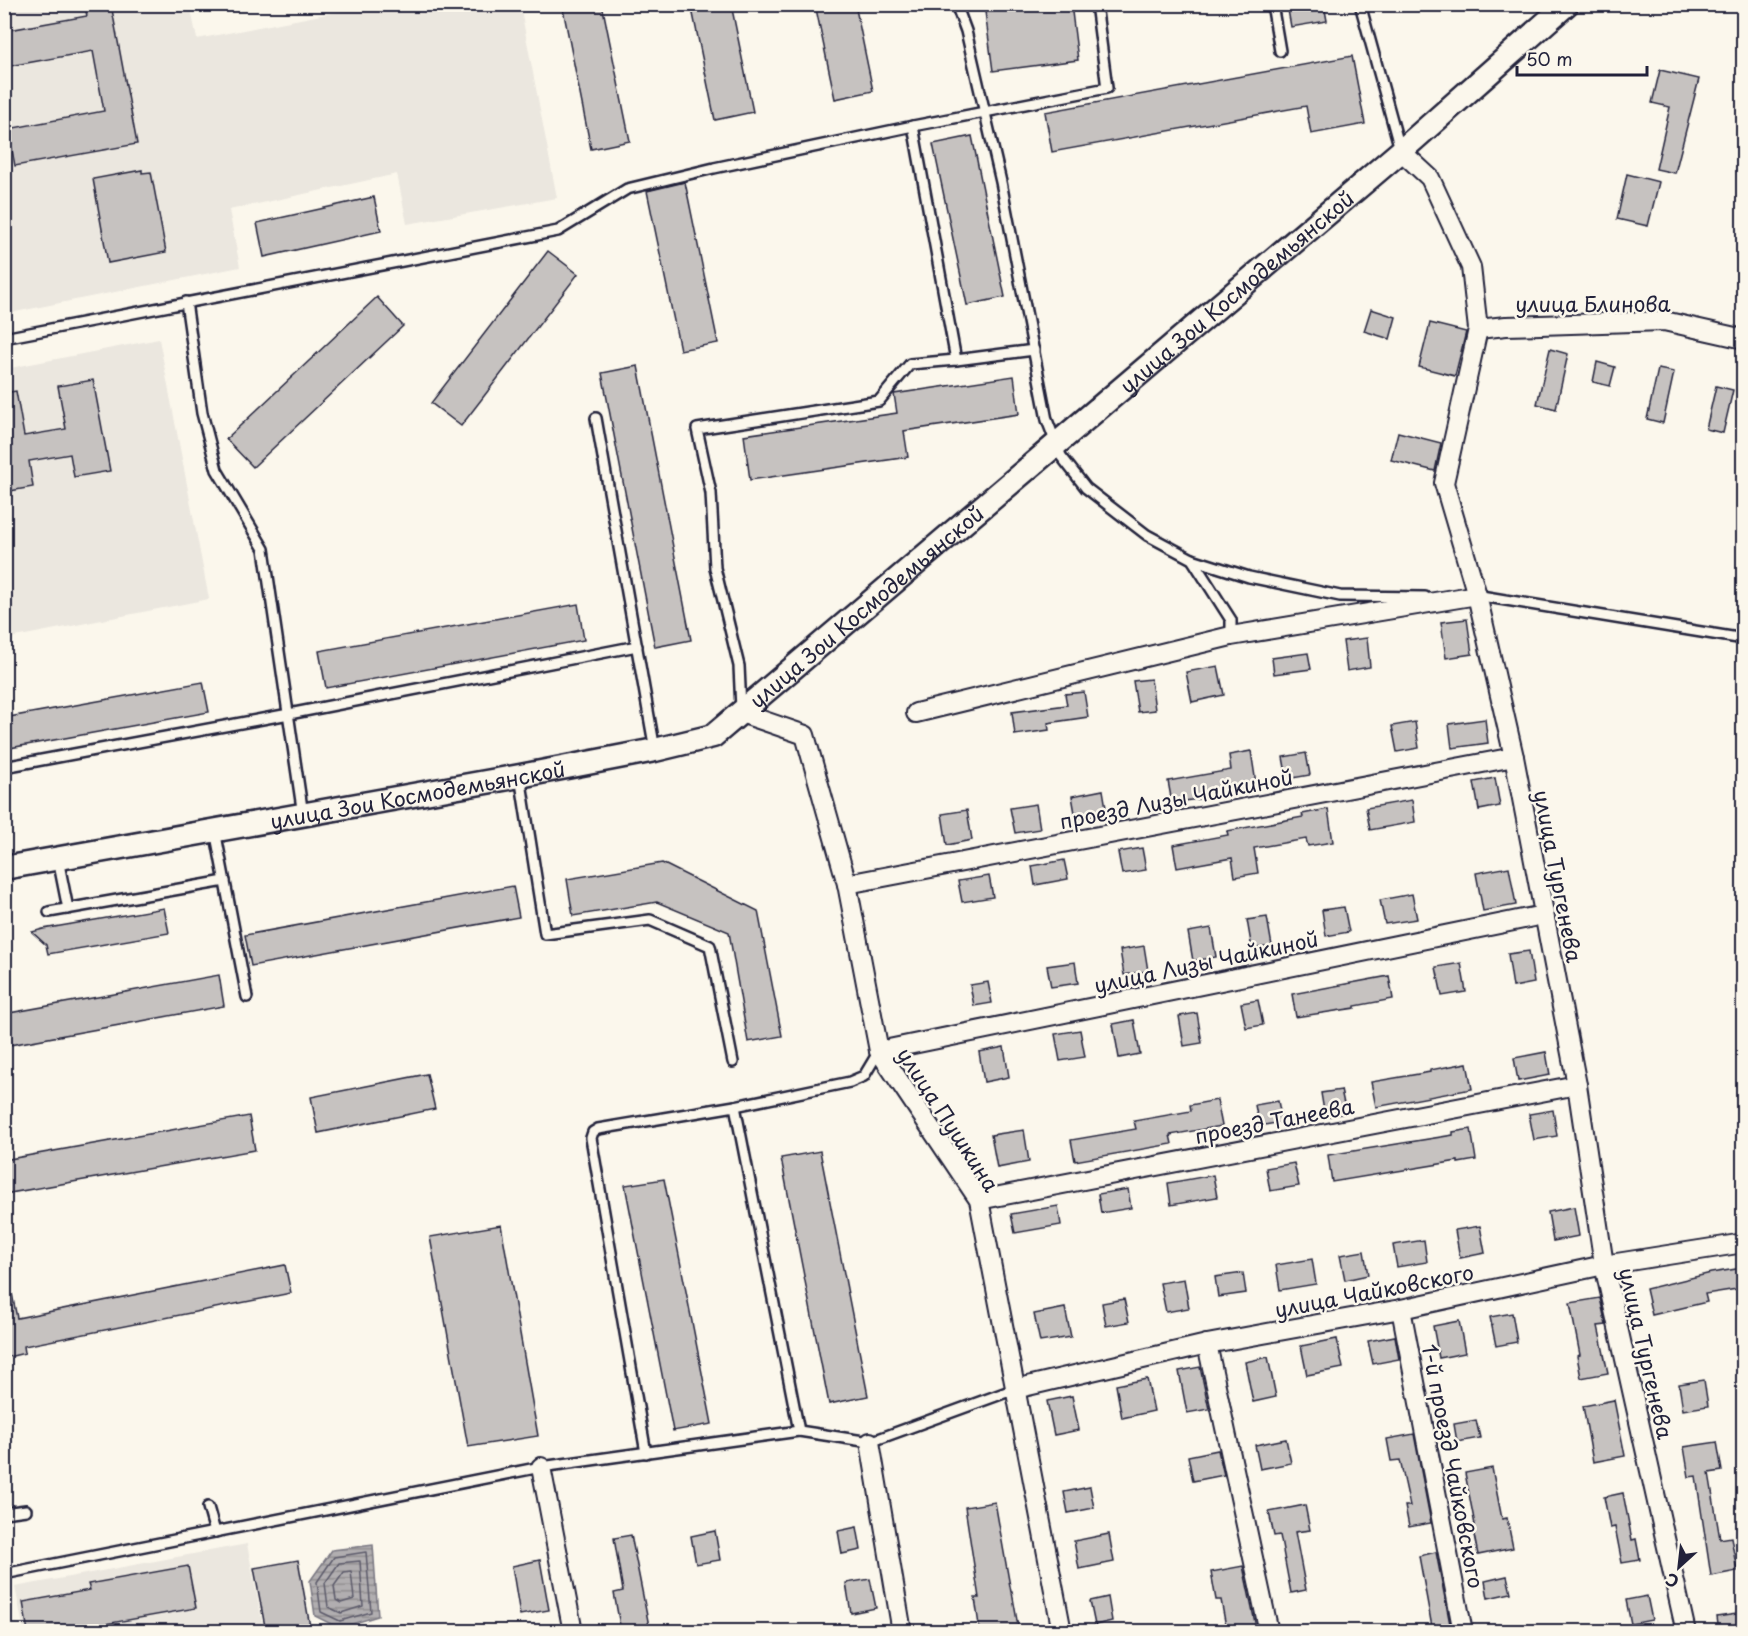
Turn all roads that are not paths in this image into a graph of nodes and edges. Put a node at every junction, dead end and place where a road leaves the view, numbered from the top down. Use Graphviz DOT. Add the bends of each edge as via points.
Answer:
graph roads {
  1 [pos="956,4"];
  2 [pos="1096,4"];
  3 [pos="1272,4"];
  4 [pos="1360,4"];
  5 [pos="1567,4"];
  6 [pos="1280,51"];
  7 [pos="984,111"];
  8 [pos="913,126"];
  9 [pos="1401,152"];
  10 [pos="186,303"];
  11 [pos="1478,329"];
  12 [pos="4,338"];
  13 [pos="1743,339"];
  14 [pos="1034,350"];
  15 [pos="956,360"];
  16 [pos="596,418"];
  17 [pos="1058,442"];
  18 [pos="1192,559"];
  19 [pos="1477,595"];
  20 [pos="1231,636"];
  21 [pos="1743,639"];
  22 [pos="637,646"];
  23 [pos="741,713"];
  24 [pos="916,713"];
  25 [pos="289,714"];
  26 [pos="655,750"];
  27 [pos="1514,757"];
  28 [pos="4,767"];
  29 [pos="520,776"];
  30 [pos="303,815"];
  31 [pos="215,830"];
  32 [pos="58,858"];
  33 [pos="4,868"];
  34 [pos="225,881"];
  35 [pos="847,884"];
  36 [pos="68,909"];
  37 [pos="49,912"];
  38 [pos="1543,915"];
  39 [pos="247,997"];
  40 [pos="879,1051"];
  41 [pos="733,1062"];
  42 [pos="1577,1085"];
  43 [pos="735,1106"];
  44 [pos="979,1200"];
  45 [pos="1743,1243"];
  46 [pos="1604,1265"];
  47 [pos="1401,1309"];
  48 [pos="1208,1344"];
  49 [pos="1015,1389"];
  50 [pos="799,1431"];
  51 [pos="870,1442"];
  52 [pos="645,1453"];
  53 [pos="541,1467"];
  54 [pos="208,1507"];
  55 [pos="26,1510"];
  56 [pos="4,1513"];
  57 [pos="214,1532"];
  58 [pos="4,1574"];
  59 [pos="573,1632"];
  60 [pos="902,1632"];
  61 [pos="1062,1632"];
  62 [pos="1269,1632"];
  63 [pos="1463,1632"];
  64 [pos="1686,1632"];
  1 -- 7 [label="lane"];
  2 -- 7 [label="lane" via="1107,88"];
  3 -- 6 [label="lane"];
  4 -- 9 [label="lane"];
  5 -- 9 [label="street, улица Зои Космодемьянской"];
  7 -- 8 [label="lane"];
  7 -- 14 [label="lane"];
  8 -- 10 [label="lane" via="627,189 558,231"];
  8 -- 15 [label="lane"];
  9 -- 11 [label="street, улица Тургенева" via="1430,177 1471,267"];
  9 -- 17 [label="street, улица Зои Космодемьянской"];
  10 -- 12 [label="lane"];
  10 -- 25 [label="lane" via="202,413 217,470 264,549"];
  11 -- 13 [label="street, улица Блинова" via="1664,321"];
  11 -- 19 [label="street, улица Тургенева" via="1444,483"];
  14 -- 15 [label="lane"];
  14 -- 17 [label="lane" via="1047,420"];
  15 -- 23 [label="lane" via="910,364 879,401 697,429 711,493 715,568 739,666"];
  16 -- 22 [label="lane"];
  17 -- 18 [label="lane" via="1061,456 1086,488 1146,535"];
  17 -- 23 [label="street, улица Зои Космодемьянской"];
  18 -- 19 [label="lane" via="1249,577 1340,596"];
  18 -- 20 [label="lane" via="1231,620"];
  19 -- 20 [label="street"];
  19 -- 21 [label="lane"];
  19 -- 27 [label="street, улица Тургенева"];
  20 -- 24 [label="street"];
  22 -- 25 [label="lane"];
  22 -- 26 [label="lane"];
  23 -- 26 [label="street, улица Зои Космодемьянской" via="713,736"];
  23 -- 35 [label="street, улица Пушкина" via="805,735"];
  25 -- 28 [label="lane"];
  25 -- 30 [label="lane"];
  26 -- 29 [label="street, улица Зои Космодемьянской"];
  27 -- 35 [label="street, проезд Лизы Чайкиной"];
  27 -- 38 [label="street, улица Тургенева"];
  29 -- 30 [label="street, улица Зои Космодемьянской"];
  29 -- 41 [label="lane" via="545,934 650,920 710,946"];
  30 -- 31 [label="street, улица Зои Космодемьянской"];
  31 -- 32 [label="street, улица Зои Космодемьянской"];
  31 -- 34 [label="lane"];
  32 -- 33 [label="street, улица Зои Космодемьянской"];
  32 -- 36 [label="lane"];
  34 -- 36 [label="lane"];
  34 -- 39 [label="lane"];
  35 -- 40 [label="street, улица Пушкина"];
  36 -- 37 [label="lane"];
  38 -- 40 [label="street, улица Лизы Чайкиной"];
  38 -- 42 [label="street, улица Тургенева"];
  40 -- 43 [label="lane" via="864,1076 850,1082"];
  40 -- 44 [label="street, улица Пушкина"];
  42 -- 44 [label="street, проезд Танеева"];
  42 -- 46 [label="street, улица Тургенева"];
  43 -- 50 [label="lane"];
  43 -- 52 [label="lane" via="598,1129 591,1138"];
  44 -- 49 [label="street, улица Пушкина"];
  45 -- 46 [label="street, улица Чайковского"];
  46 -- 47 [label="street, улица Чайковского"];
  46 -- 64 [label="street, улица Тургенева"];
  47 -- 48 [label="street, улица Чайковского"];
  47 -- 63 [label="street, 1-й проезд Чайковского"];
  48 -- 49 [label="street, улица Чайковского"];
  48 -- 62 [label="street"];
  49 -- 51 [label="lane"];
  49 -- 61 [label="street, улица Пушкина"];
  50 -- 51 [label="lane"];
  50 -- 52 [label="lane"];
  51 -- 60 [label="street"];
  52 -- 53 [label="lane"];
  53 -- 57 [label="lane"];
  53 -- 59 [label="street"];
  54 -- 57 [label="lane"];
  55 -- 56 [label="lane"];
  57 -- 58 [label="lane"];
}
